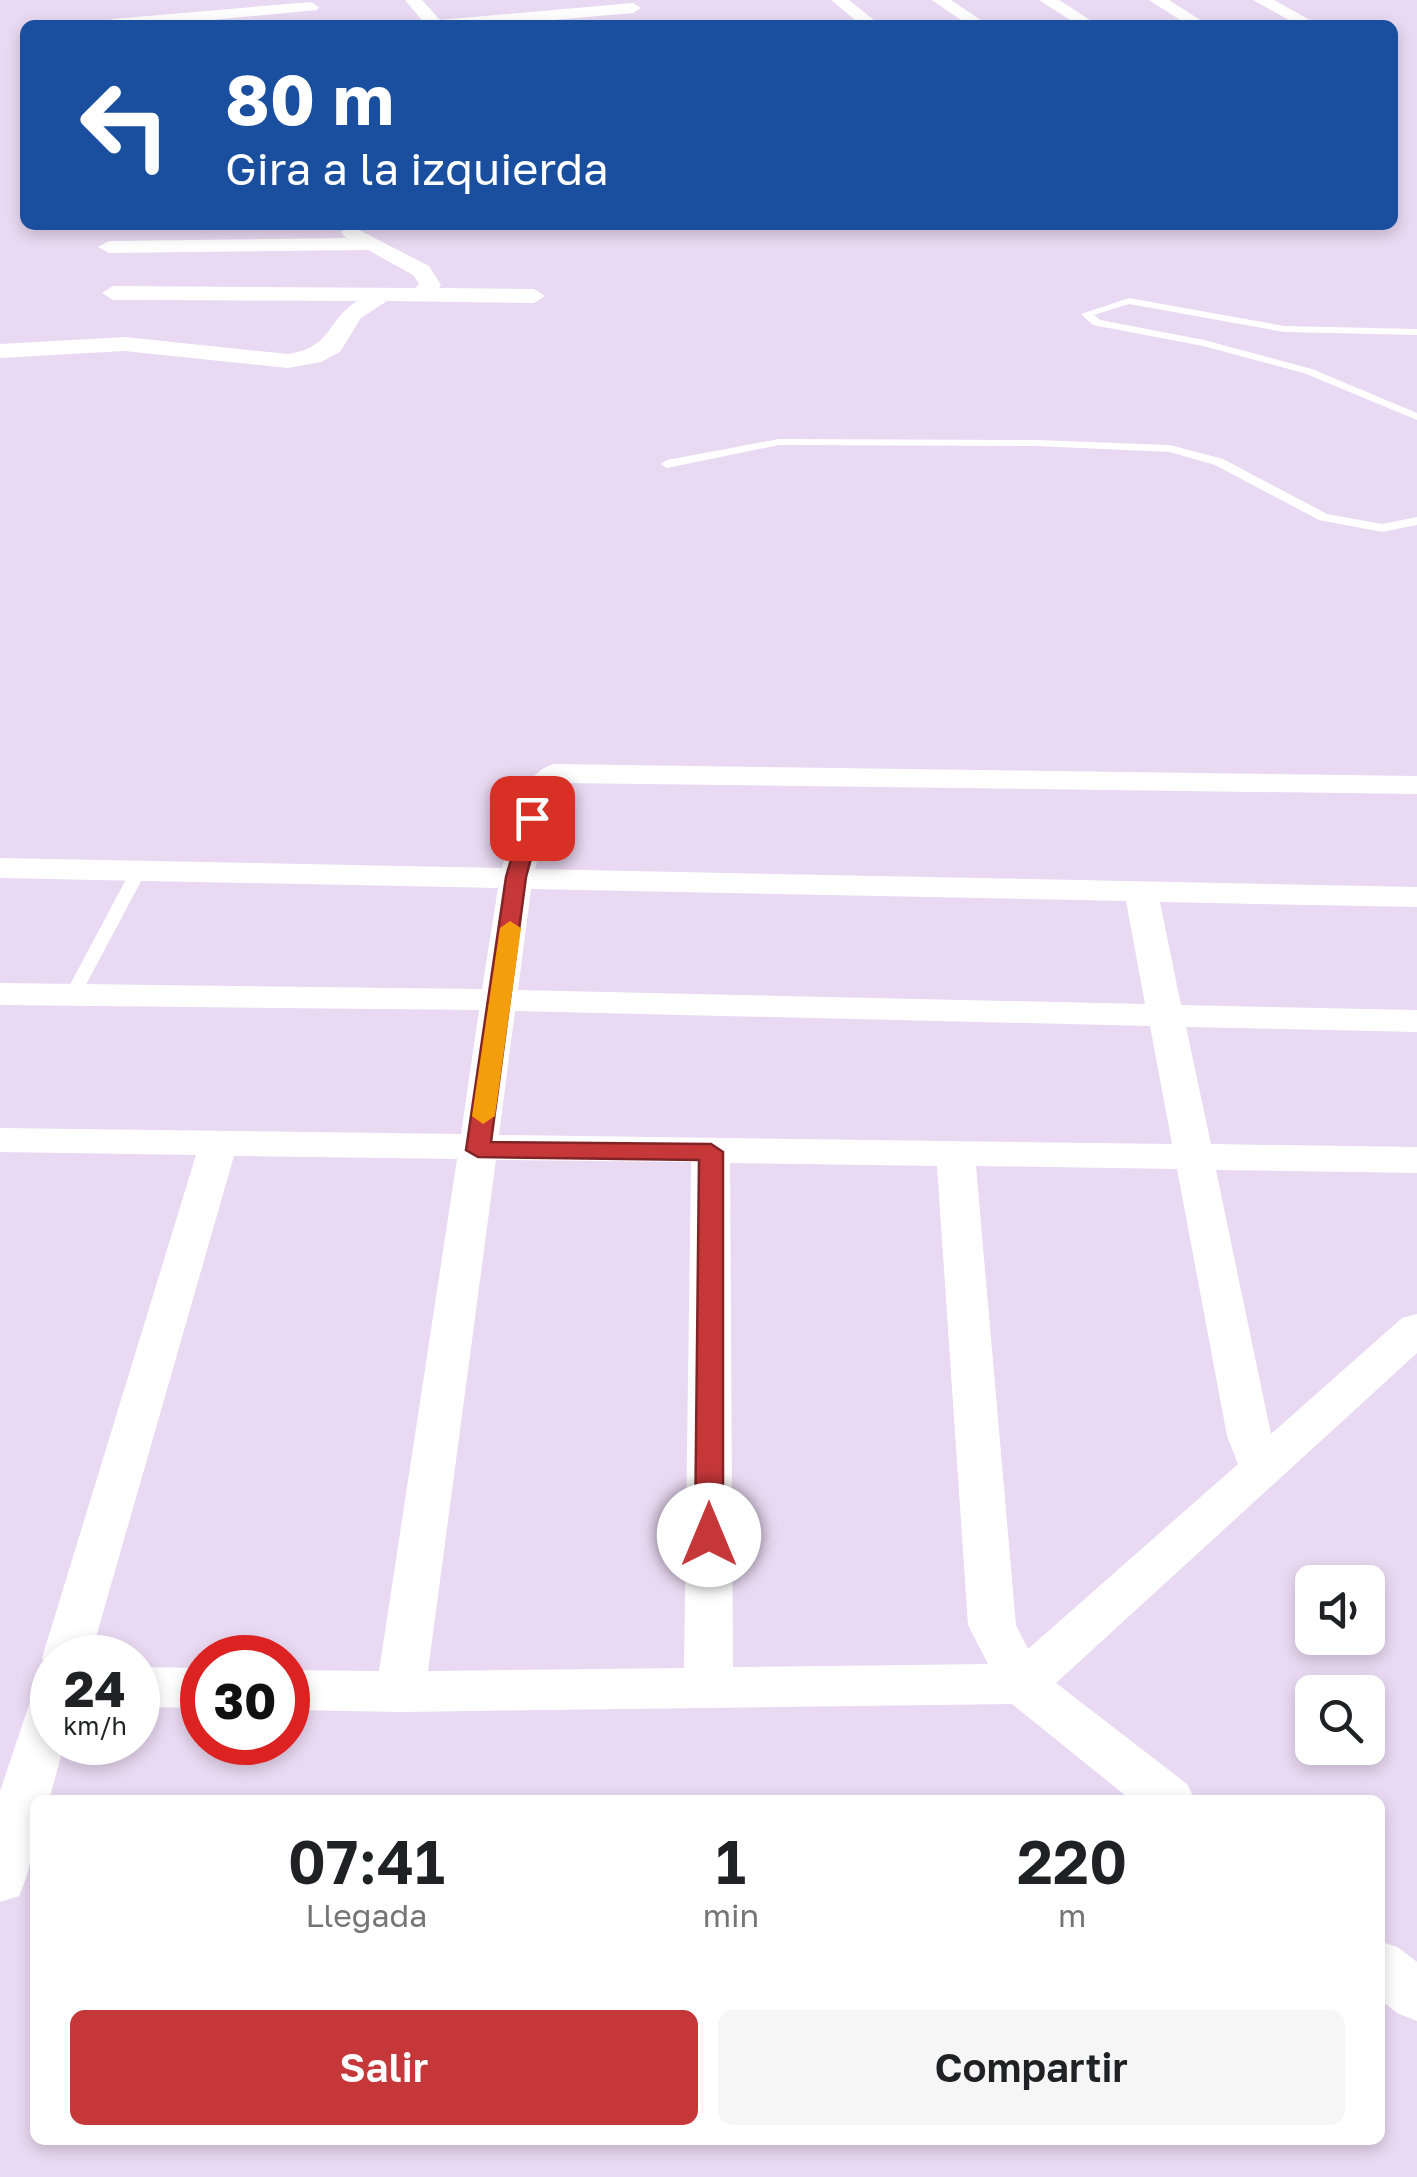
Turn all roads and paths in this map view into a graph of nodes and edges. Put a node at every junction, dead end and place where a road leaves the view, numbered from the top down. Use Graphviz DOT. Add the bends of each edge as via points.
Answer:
graph roads {
  1 [pos="413,0"];
  2 [pos="838,0"];
  3 [pos="940,0"];
  4 [pos="1048,0"];
  5 [pos="1157,0"];
  6 [pos="1262,0"];
  7 [pos="308,3"];
  8 [pos="632,11"];
  9 [pos="157,20"];
  10 [pos="434,20"];
  11 [pos="508,20"];
  12 [pos="865,20"];
  13 [pos="972,20"];
  14 [pos="1082,20"];
  15 [pos="1191,20"];
  16 [pos="1317,20"];
  17 [pos="348,230"];
  18 [pos="108,236"];
  19 [pos="373,244"];
  20 [pos="423,292"];
  21 [pos="382,294"];
  22 [pos="534,296"];
  23 [pos="118,318"];
  24 [pos="1417,332"];
  25 [pos="0,351"];
  26 [pos="1417,417"];
  27 [pos="667,464"];
  28 [pos="1417,521"];
  29 [pos="1417,785"];
  30 [pos="0,868"];
  31 [pos="139,870"];
  32 [pos="516,877"];
  33 [pos="1141,891"];
  34 [pos="1417,897"];
  35 [pos="0,994"];
  36 [pos="72,996"];
  37 [pos="502,1000"];
  38 [pos="1166,1015"];
  39 [pos="1417,1020"];
  40 [pos="0,1140"];
  41 [pos="218,1145"];
  42 [pos="478,1150"];
  43 [pos="711,1152"];
  44 [pos="956,1155"];
  45 [pos="1194,1158"];
  46 [pos="1417,1160"];
  47 [pos="1417,1329"];
  48 [pos="1262,1468"];
  49 [pos="73,1635"];
  50 [pos="1022,1684"];
  51 [pos="708,1688"];
  52 [pos="310,1690"];
  53 [pos="401,1692"];
  54 [pos="33,1765"];
  55 [pos="1163,1795"];
  56 [pos="0,1879"];
  57 [pos="1385,1970"];
  58 [pos="1417,1995"];
  1 -- 10 [label="street"];
  2 -- 12 [label="street"];
  3 -- 13 [label="street"];
  4 -- 14 [label="street"];
  5 -- 15 [label="street"];
  6 -- 16 [label="street"];
  7 -- 9 [label="street"];
  8 -- 11 [label="street"];
  17 -- 19 [label="street"];
  18 -- 19 [label="street"];
  18 -- 23 [label="street"];
  19 -- 20 [label="street" via="421,271 430,285"];
  20 -- 21 [label="street"];
  20 -- 22 [label="street"];
  21 -- 23 [label="street"];
  21 -- 23 [label="street" via="352,314 332,347 288,362"];
  23 -- 25 [label="street"];
  24 -- 26 [label="lane" via="1284,329 1129,301 1086,314 1098,323 1308,371"];
  27 -- 28 [label="lane" via="779,442 1170,449 1219,462 1323,517 1382,528"];
  29 -- 32 [label="street" via="554,774 540,788"];
  30 -- 31 [label="street"];
  31 -- 32 [label="street"];
  31 -- 36 [label="lane"];
  32 -- 33 [label="street"];
  32 -- 37 [label="street"];
  33 -- 34 [label="street"];
  33 -- 38 [label="street"];
  35 -- 36 [label="street"];
  36 -- 37 [label="street"];
  37 -- 38 [label="street"];
  37 -- 42 [label="street"];
  38 -- 39 [label="street"];
  38 -- 45 [label="street"];
  40 -- 41 [label="street"];
  41 -- 42 [label="street"];
  41 -- 49 [label="street"];
  42 -- 43 [label="street"];
  42 -- 53 [label="street"];
  43 -- 44 [label="street"];
  43 -- 51 [label="street"];
  44 -- 45 [label="street"];
  44 -- 50 [label="street" via="992,1625"];
  45 -- 46 [label="street"];
  45 -- 48 [label="street" via="1248,1436"];
  47 -- 48 [label="street"];
  48 -- 50 [label="street"];
  50 -- 51 [label="street"];
  50 -- 55 [label="street"];
  51 -- 53 [label="street"];
  52 -- 53 [label="street"];
  54 -- 56 [label="street"];
  57 -- 58 [label="street"];
}
